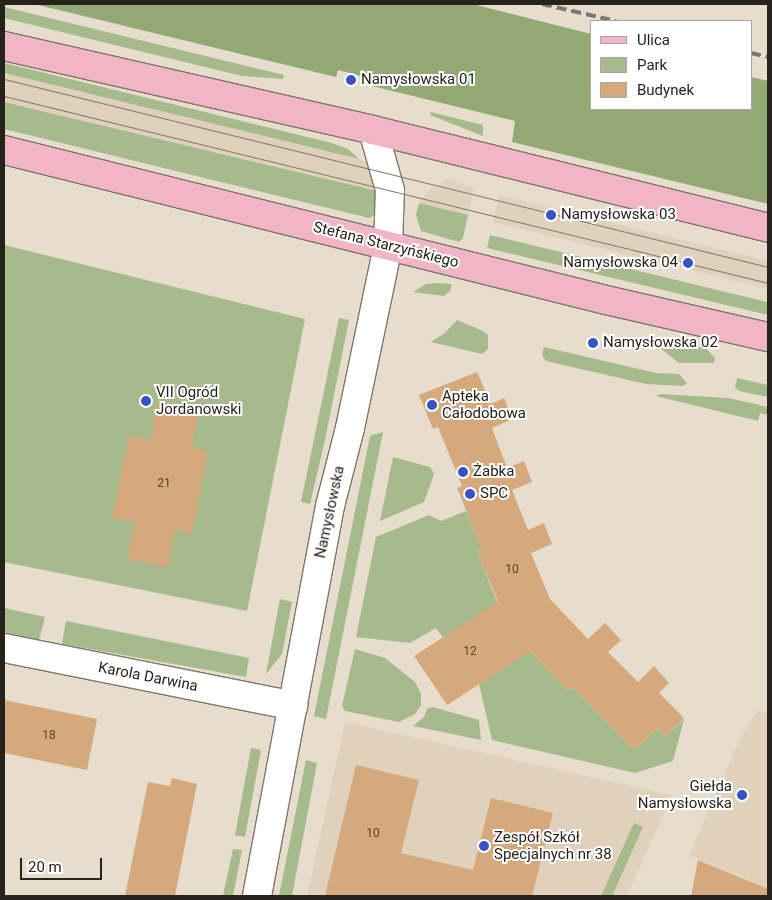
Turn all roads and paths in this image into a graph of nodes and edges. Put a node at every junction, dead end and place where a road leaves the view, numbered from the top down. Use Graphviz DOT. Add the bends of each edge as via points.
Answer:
graph roads {
  1 [pos="4,46"];
  2 [pos="373,130"];
  3 [pos="4,150"];
  4 [pos="768,228"];
  5 [pos="388,246"];
  6 [pos="768,337"];
  7 [pos="4,648"];
  8 [pos="292,706"];
  9 [pos="257,896"];
  1 -- 2 [label="main road"];
  2 -- 4 [label="main road"];
  2 -- 5 [label="street, Namysłowska" via="390,190"];
  3 -- 5 [label="main road, Stefana Starzyńskiego"];
  5 -- 6 [label="main road, Stefana Starzyńskiego"];
  5 -- 8 [label="street, Namysłowska" via="350,428 330,506"];
  7 -- 8 [label="street, Karola Darwina"];
  8 -- 9 [label="street, Namysłowska"];
}
